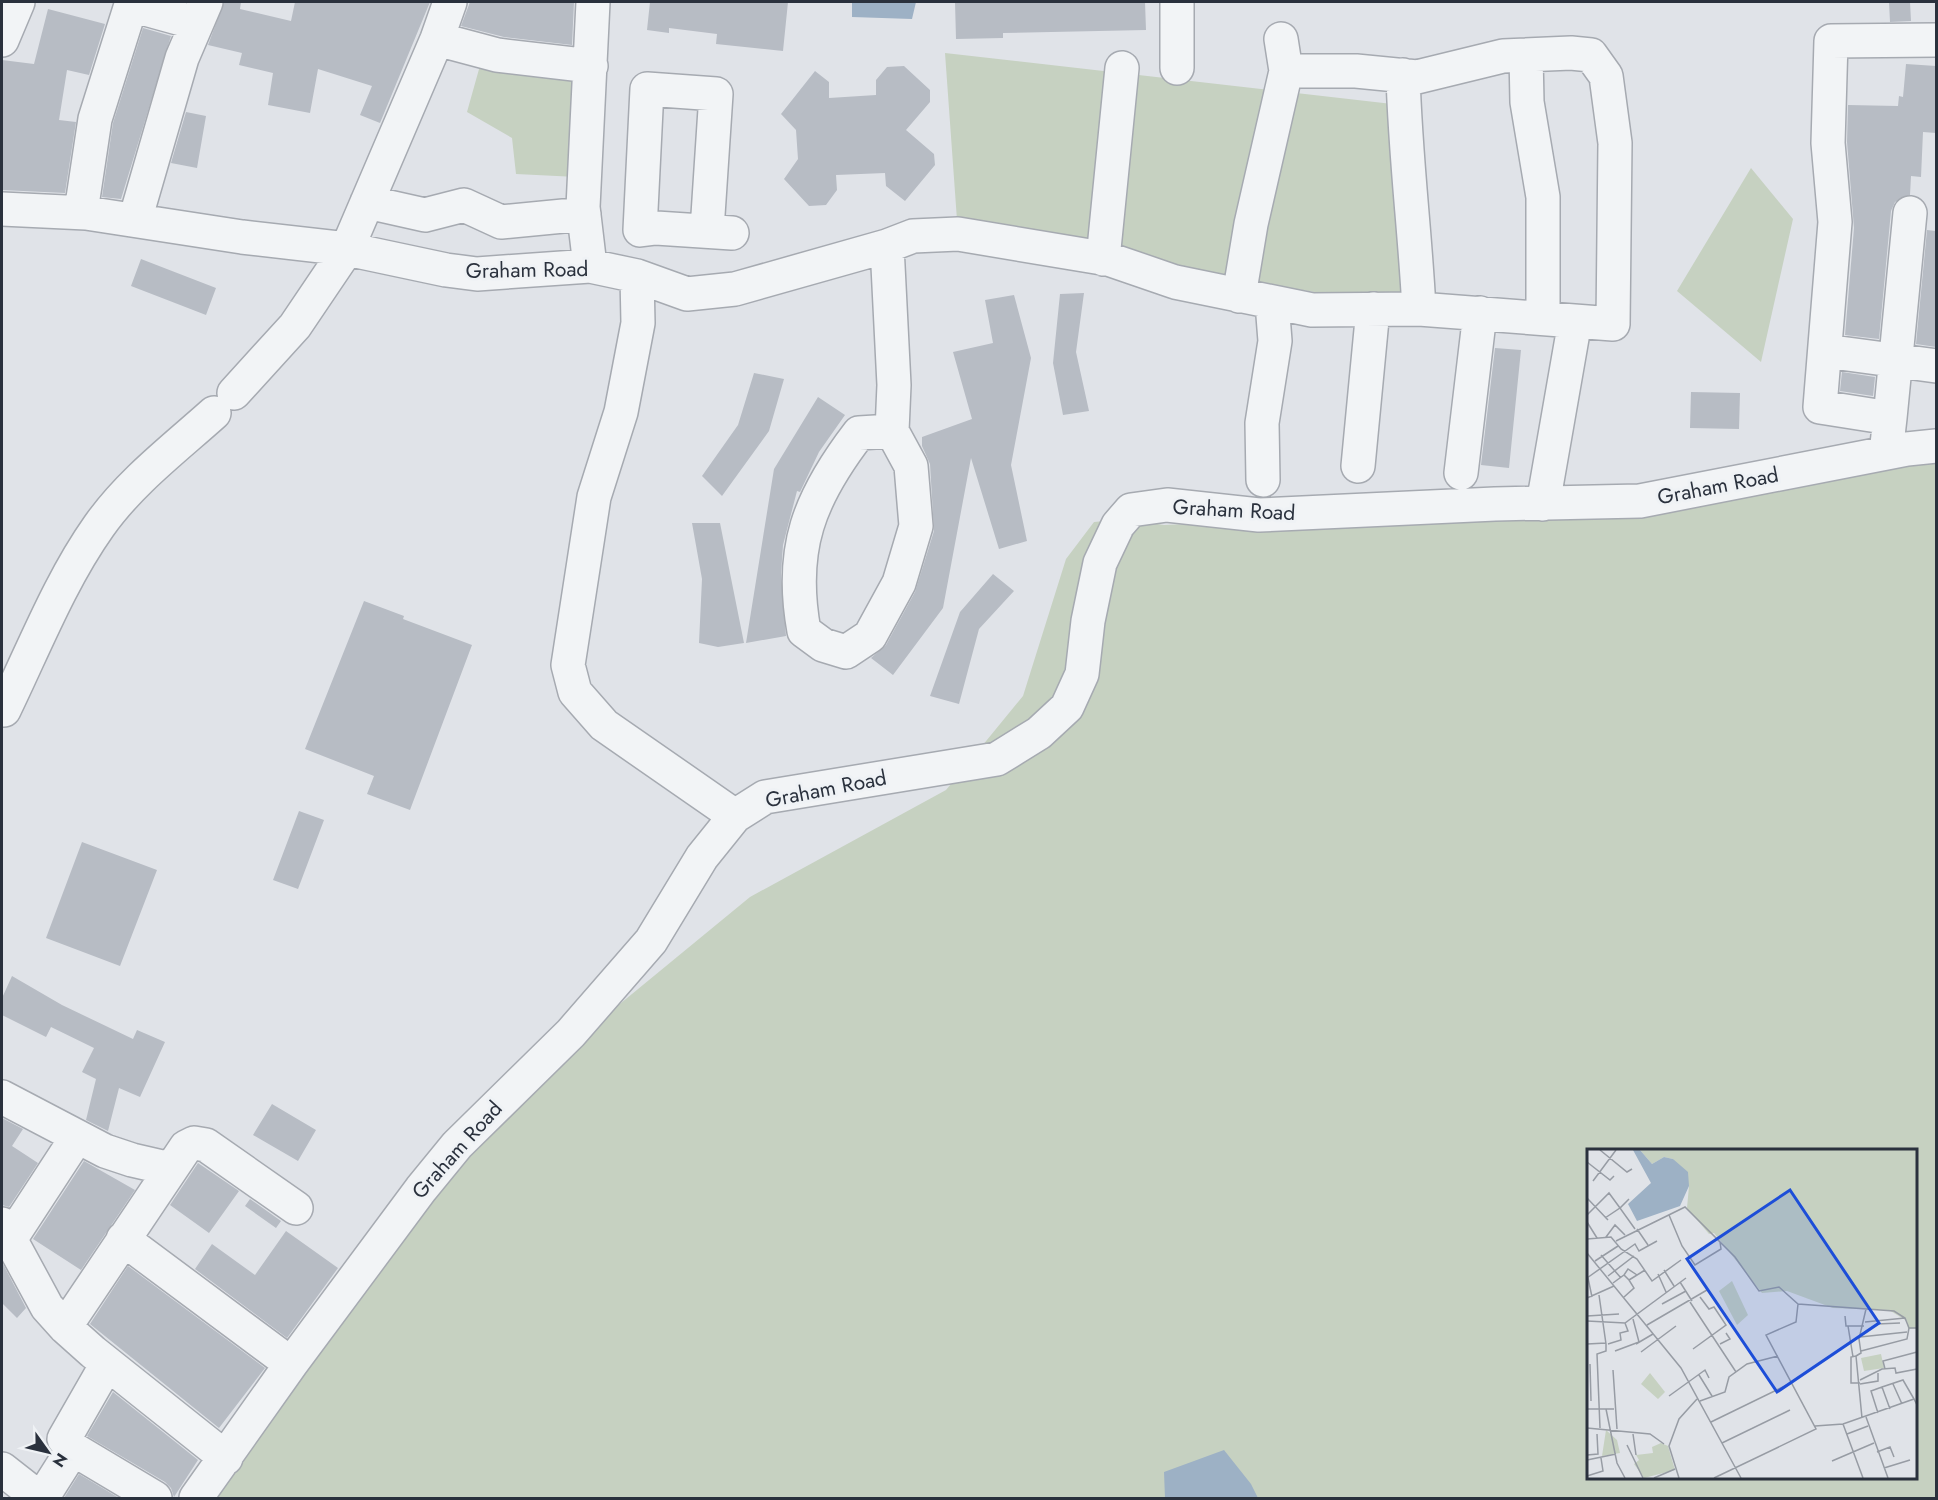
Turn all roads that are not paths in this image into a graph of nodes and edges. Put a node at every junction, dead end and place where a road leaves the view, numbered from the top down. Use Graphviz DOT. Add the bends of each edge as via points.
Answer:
graph roads {
  1 [pos="18,2"];
  2 [pos="450,2"];
  3 [pos="594,2"];
  4 [pos="1177,2"];
  5 [pos="201,12"];
  6 [pos="2,36"];
  7 [pos="437,39"];
  8 [pos="1936,40"];
  9 [pos="1526,54"];
  10 [pos="591,66"];
  11 [pos="1122,68"];
  12 [pos="1177,68"];
  13 [pos="1402,75"];
  14 [pos="367,202"];
  15 [pos="82,204"];
  16 [pos="2,209"];
  17 [pos="1910,213"];
  18 [pos="584,214"];
  19 [pos="135,220"];
  20 [pos="656,228"];
  21 [pos="887,246"];
  22 [pos="347,249"];
  23 [pos="1103,259"];
  24 [pos="590,266"];
  25 [pos="645,279"];
  26 [pos="1239,296"];
  27 [pos="1272,303"];
  28 [pos="1373,309"];
  29 [pos="1419,309"];
  30 [pos="1480,313"];
  31 [pos="1543,318"];
  32 [pos="1575,321"];
  33 [pos="1825,351"];
  34 [pos="1897,361"];
  35 [pos="1936,366"];
  36 [pos="1890,418"];
  37 [pos="892,431"];
  38 [pos="1936,446"];
  39 [pos="1886,453"];
  40 [pos="1358,466"];
  41 [pos="1461,473"];
  42 [pos="1263,480"];
  43 [pos="1543,504"];
  44 [pos="4,710"];
  45 [pos="735,816"];
  46 [pos="2,1097"];
  47 [pos="77,1137"];
  48 [pos="171,1169"];
  49 [pos="296,1208"];
  50 [pos="6,1231"];
  51 [pos="123,1239"];
  52 [pos="65,1326"];
  53 [pos="107,1364"];
  54 [pos="291,1364"];
  55 [pos="73,1449"];
  56 [pos="226,1458"];
  57 [pos="2,1471"];
  58 [pos="41,1498"];
  59 [pos="154,1498"];
  60 [pos="196,1498"];
  1 -- 6 [label="street"];
  2 -- 7 [label="street"];
  3 -- 10 [label="street"];
  4 -- 12 [label="street"];
  5 -- 15 [label="street" via="131,5 95,119"];
  5 -- 19 [label="street" via="182,58"];
  7 -- 10 [label="street" via="497,55"];
  7 -- 14 [label="street"];
  8 -- 33 [label="street" via="1831,41 1828,143 1835,222"];
  9 -- 13 [label="street" via="1417,77"];
  9 -- 31 [label="street" via="1527,102 1543,197"];
  9 -- 32 [label="street, Graham Road" via="1591,55 1606,76 1615,143 1613,324"];
  10 -- 18 [label="street"];
  11 -- 23 [label="street"];
  13 -- 26 [label="street" via="1356,71 1283,55"];
  13 -- 29 [label="street"];
  14 -- 18 [label="street" via="425,215 465,205 501,222"];
  14 -- 22 [label="street"];
  16 -- 19 [label="street, Graham Road"];
  17 -- 34 [label="street"];
  18 -- 24 [label="street"];
  19 -- 22 [label="street, Graham Road"];
  20 -- 20 [label="street" via="720,231 716,94 647,90 640,230"];
  20 -- 25 [label="street"];
  21 -- 23 [label="street, Graham Road" via="913,237 958,234"];
  21 -- 25 [label="street, Graham Road" via="735,289 687,294"];
  21 -- 37 [label="street" via="894,385"];
  22 -- 24 [label="street, Graham Road" via="477,274"];
  22 -- 44 [label="street" via="295,326 224,403 130,489 99,525 69,575"];
  23 -- 26 [label="street, Graham Road" via="1175,282"];
  24 -- 25 [label="street, Graham Road"];
  25 -- 45 [label="street" via="621,412 594,497 568,665 575,692 604,725"];
  26 -- 27 [label="street, Graham Road"];
  27 -- 28 [label="street, Graham Road" via="1312,310"];
  27 -- 42 [label="street" via="1275,341 1262,423"];
  28 -- 29 [label="street, Graham Road"];
  28 -- 40 [label="street"];
  29 -- 30 [label="street, Graham Road"];
  30 -- 31 [label="street, Graham Road"];
  30 -- 41 [label="street"];
  31 -- 32 [label="street, Graham Road"];
  32 -- 43 [label="street"];
  33 -- 34 [label="street"];
  33 -- 36 [label="street" via="1820,407"];
  34 -- 35 [label="street"];
  34 -- 36 [label="street"];
  36 -- 39 [label="street"];
  37 -- 37 [label="street" via="859,433 838,460 817,499 800,546 798,599 804,631 823,645 846,652 870,636 899,583 916,526 911,466"];
  38 -- 39 [label="street, Graham Road"];
  39 -- 43 [label="street, Graham Road" via="1641,501"];
  43 -- 45 [label="street, Graham Road" via="1259,515 1167,505 1131,510 1118,525 1100,562 1082,674 1067,707 1039,733 997,759 765,797"];
  45 -- 54 [label="street, Graham Road" via="702,857 651,941 571,1033 457,1145"];
  46 -- 47 [label="street"];
  47 -- 48 [label="street" via="132,1160"];
  47 -- 50 [label="street"];
  48 -- 49 [label="street" via="186,1147 195,1143 206,1145"];
  48 -- 51 [label="street"];
  50 -- 52 [label="street" via="47,1307"];
  51 -- 52 [label="street"];
  51 -- 54 [label="street"];
  52 -- 53 [label="street"];
  53 -- 55 [label="street" via="64,1439"];
  53 -- 56 [label="street"];
  54 -- 56 [label="street, Graham Road"];
  55 -- 58 [label="street"];
  55 -- 59 [label="street"];
  56 -- 60 [label="street, Graham Road"];
  57 -- 58 [label="street"];
}
